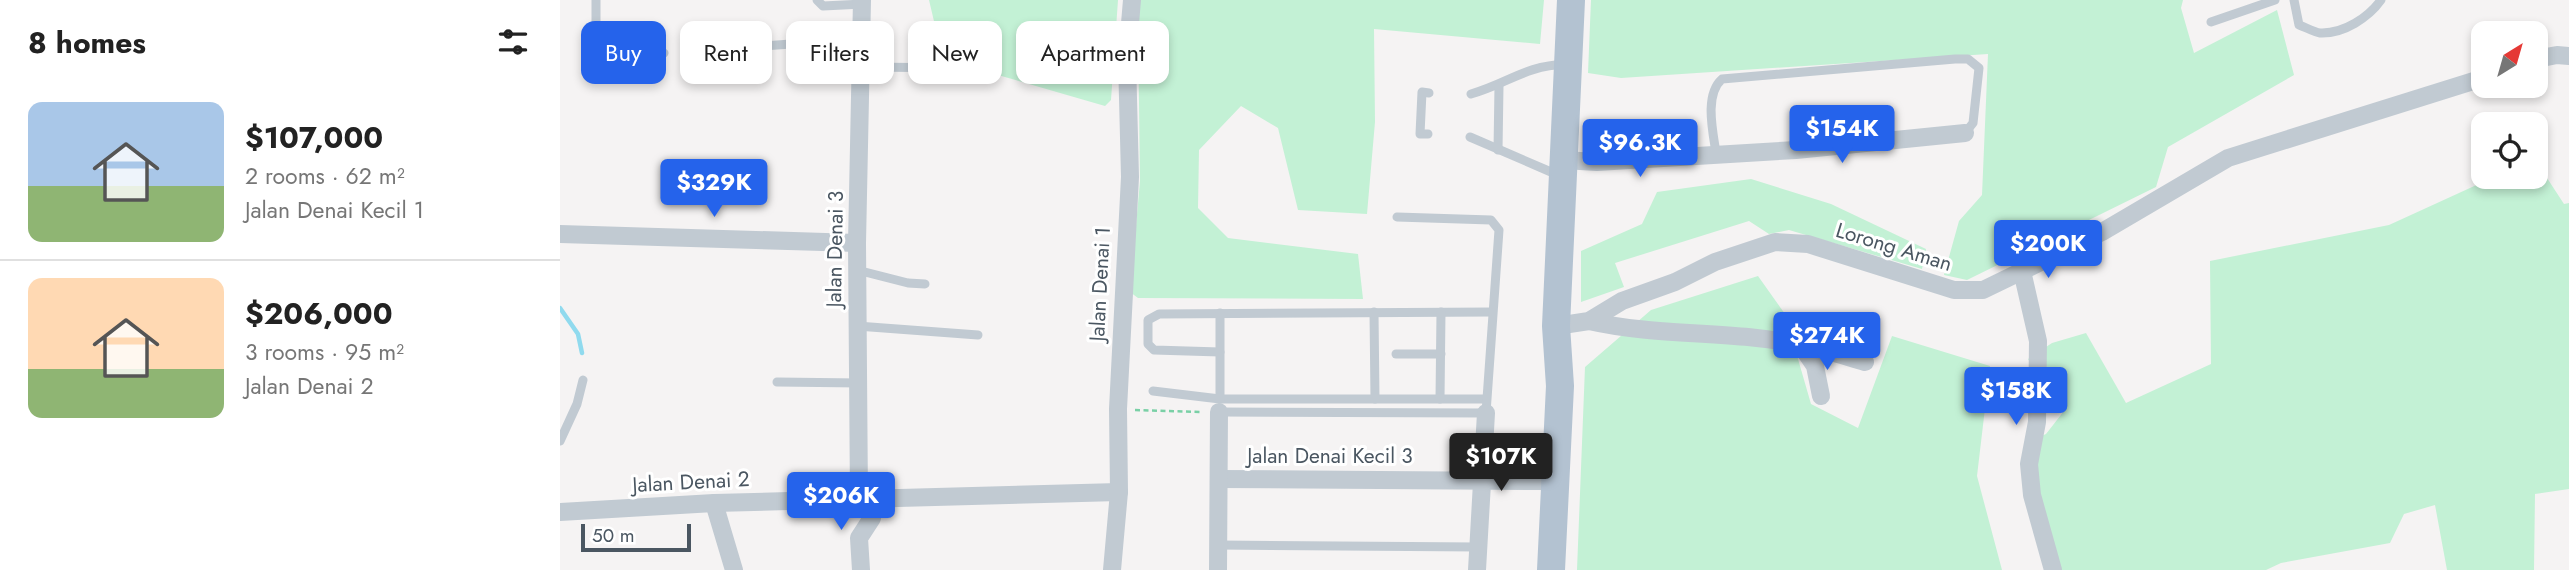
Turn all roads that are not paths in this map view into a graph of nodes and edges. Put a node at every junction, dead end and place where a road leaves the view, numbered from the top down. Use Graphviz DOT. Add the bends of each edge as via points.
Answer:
graph roads {
  1 [pos="596,0"];
  2 [pos="817,0"];
  3 [pos="1132,0"];
  4 [pos="1571,0"];
  5 [pos="2275,0"];
  6 [pos="2294,0"];
  7 [pos="2381,0"];
  8 [pos="863,2"];
  9 [pos="596,21"];
  10 [pos="863,21"];
  11 [pos="2211,22"];
  12 [pos="2548,56"];
  13 [pos="2569,56"];
  14 [pos="1567,64"];
  15 [pos="2471,82"];
  16 [pos="862,84"];
  17 [pos="1499,86"];
  18 [pos="1429,93"];
  19 [pos="1471,94"];
  20 [pos="1427,134"];
  21 [pos="1965,134"];
  22 [pos="1470,137"];
  23 [pos="1498,150"];
  24 [pos="1716,153"];
  25 [pos="1562,168"];
  26 [pos="1397,217"];
  27 [pos="566,236"];
  28 [pos="857,243"];
  29 [pos="857,270"];
  30 [pos="2022,271"];
  31 [pos="925,284"];
  32 [pos="1374,312"];
  33 [pos="1441,312"];
  34 [pos="1492,312"];
  35 [pos="1220,313"];
  36 [pos="1589,321"];
  37 [pos="857,326"];
  38 [pos="978,335"];
  39 [pos="1556,337"];
  40 [pos="1800,344"];
  41 [pos="1220,352"];
  42 [pos="1396,354"];
  43 [pos="1441,354"];
  44 [pos="1864,362"];
  45 [pos="583,380"];
  46 [pos="777,382"];
  47 [pos="860,383"];
  48 [pos="1153,391"];
  49 [pos="1821,397"];
  50 [pos="1375,399"];
  51 [pos="1440,399"];
  52 [pos="1219,405"];
  53 [pos="1486,406"];
  54 [pos="560,441"];
  55 [pos="1219,479"];
  56 [pos="1482,479"];
  57 [pos="1544,481"];
  58 [pos="1119,492"];
  59 [pos="867,498"];
  60 [pos="713,503"];
  61 [pos="560,512"];
  62 [pos="1218,545"];
  63 [pos="1478,547"];
  64 [pos="734,570"];
  65 [pos="861,570"];
  66 [pos="1112,570"];
  67 [pos="1218,570"];
  68 [pos="1476,570"];
  69 [pos="1539,570"];
  70 [pos="1551,570"];
  71 [pos="2053,570"];
  1 -- 9 [label="lane"];
  2 -- 8 [label="lane" via="823,6"];
  3 -- 58 [label="street, Jalan Denai 1"];
  4 -- 14 [label="main road"];
  5 -- 11 [label="lane"];
  6 -- 7 [label="lane" via="2300,24 2320,33 2370,16"];
  8 -- 10 [label="street, Jalan Denai 3"];
  12 -- 13 [label="street"];
  14 -- 17 [label="lane" via="1539,65"];
  14 -- 25 [label="main road"];
  15 -- 30 [label="street, Lorong Aman" via="2228,158 2102,232"];
  16 -- 28 [label="street, Jalan Denai 3"];
  17 -- 19 [label="lane"];
  17 -- 23 [label="lane"];
  18 -- 20 [label="lane" via="1422,92 1420,134"];
  21 -- 24 [label="street"];
  21 -- 24 [label="lane" via="1973,123 1979,68 1968,59 1929,61 1722,79 1713,99"];
  22 -- 23 [label="lane"];
  23 -- 25 [label="lane"];
  24 -- 25 [label="street"];
  25 -- 39 [label="main road"];
  26 -- 34 [label="lane" via="1492,220 1497,224"];
  27 -- 28 [label="street"];
  28 -- 29 [label="street, Jalan Denai 3"];
  29 -- 31 [label="lane"];
  29 -- 37 [label="street, Jalan Denai 3"];
  30 -- 36 [label="street, Lorong Aman" via="1992,287 1958,291 1808,244 1775,242 1622,301"];
  30 -- 71 [label="street" via="2038,341 2037,422 2029,464 2032,495"];
  32 -- 33 [label="lane"];
  32 -- 35 [label="lane"];
  32 -- 50 [label="lane"];
  33 -- 34 [label="lane"];
  33 -- 43 [label="lane"];
  34 -- 53 [label="lane"];
  35 -- 41 [label="lane"];
  35 -- 41 [label="lane" via="1154,315 1147,339 1158,351"];
  36 -- 39 [label="street, Lorong Aman"];
  36 -- 40 [label="street" via="1628,330"];
  37 -- 38 [label="lane"];
  37 -- 47 [label="street, Jalan Denai 3"];
  39 -- 57 [label="main road" via="1548,384"];
  39 -- 70 [label="main road" via="1560,386"];
  40 -- 44 [label="street"];
  40 -- 49 [label="street" via="1815,366"];
  41 -- 52 [label="lane"];
  42 -- 43 [label="lane"];
  43 -- 51 [label="lane"];
  45 -- 54 [label="lane"];
  46 -- 47 [label="lane"];
  47 -- 59 [label="street, Jalan Denai 3"];
  48 -- 52 [label="lane"];
  50 -- 51 [label="lane"];
  50 -- 52 [label="lane"];
  51 -- 53 [label="lane"];
  52 -- 53 [label="lane"];
  52 -- 55 [label="street"];
  53 -- 56 [label="street"];
  55 -- 56 [label="street, Jalan Denai Kecil 3"];
  55 -- 62 [label="street"];
  56 -- 57 [label="street, Jalan Denai Kecil 3"];
  56 -- 63 [label="street"];
  57 -- 69 [label="main road"];
  58 -- 59 [label="street, Jalan Denai 2"];
  58 -- 66 [label="street, Jalan Denai 1"];
  59 -- 60 [label="street, Jalan Denai 2"];
  59 -- 65 [label="street, Jalan Denai 3" via="872,518 859,538"];
  60 -- 61 [label="street, Jalan Denai 2"];
  60 -- 64 [label="street"];
  62 -- 63 [label="lane"];
  62 -- 67 [label="street"];
  63 -- 68 [label="street"];
}
